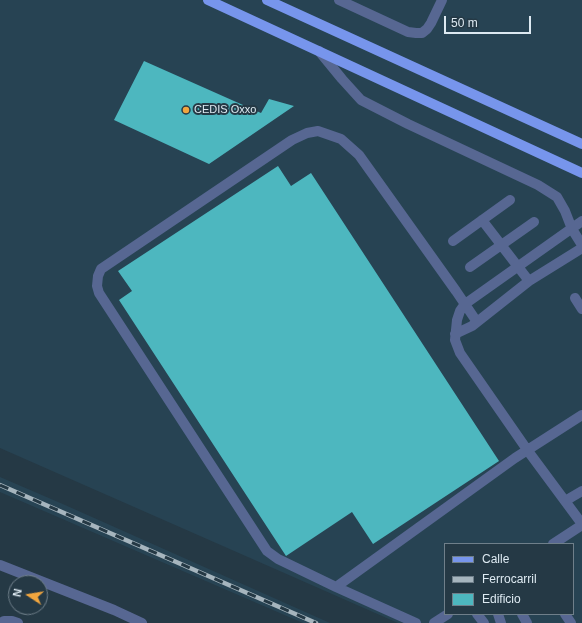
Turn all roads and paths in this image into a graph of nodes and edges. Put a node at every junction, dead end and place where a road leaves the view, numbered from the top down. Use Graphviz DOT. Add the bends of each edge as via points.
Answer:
graph roads {
  1 [pos="208,0"];
  2 [pos="267,0"];
  3 [pos="339,0"];
  4 [pos="442,0"];
  5 [pos="319,51"];
  6 [pos="582,144"];
  7 [pos="582,173"];
  8 [pos="510,200"];
  9 [pos="482,220"];
  10 [pos="582,221"];
  11 [pos="534,222"];
  12 [pos="572,229"];
  13 [pos="453,241"];
  14 [pos="501,244"];
  15 [pos="582,246"];
  16 [pos="518,266"];
  17 [pos="470,267"];
  18 [pos="529,281"];
  19 [pos="575,298"];
  20 [pos="465,304"];
  21 [pos="582,309"];
  22 [pos="477,322"];
  23 [pos="455,334"];
  24 [pos="582,415"];
  25 [pos="528,450"];
  26 [pos="582,491"];
  27 [pos="565,501"];
  28 [pos="582,525"];
  29 [pos="555,543"];
  30 [pos="0,565"];
  31 [pos="336,587"];
  32 [pos="446,615"];
  33 [pos="478,615"];
  34 [pos="2,622"];
  35 [pos="18,623"];
  36 [pos="142,623"];
  37 [pos="416,623"];
  38 [pos="434,623"];
  39 [pos="484,623"];
  1 -- 5 [label="main road"];
  2 -- 6 [label="main road"];
  3 -- 4 [label="street" via="416,34 427,29"];
  5 -- 7 [label="main road"];
  5 -- 12 [label="street" via="361,100 538,185 557,197"];
  8 -- 9 [label="street"];
  9 -- 13 [label="street"];
  9 -- 14 [label="street"];
  10 -- 12 [label="street"];
  11 -- 14 [label="street"];
  12 -- 15 [label="street"];
  12 -- 16 [label="street"];
  14 -- 16 [label="street"];
  14 -- 17 [label="street"];
  15 -- 18 [label="street"];
  16 -- 18 [label="street"];
  16 -- 20 [label="street"];
  18 -- 22 [label="street"];
  19 -- 21 [label="street"];
  20 -- 22 [label="street"];
  20 -- 23 [label="street" via="460,311"];
  20 -- 31 [label="street" via="359,155 341,139 318,131 292,140 102,269 98,276 99,293 267,551 278,559"];
  22 -- 23 [label="street"];
  23 -- 25 [label="street" via="460,353"];
  24 -- 25 [label="street"];
  25 -- 27 [label="street"];
  25 -- 31 [label="street"];
  26 -- 27 [label="street"];
  27 -- 28 [label="street"];
  28 -- 29 [label="street"];
  30 -- 36 [label="street"];
  31 -- 37 [label="street"];
  32 -- 38 [label="street"];
  33 -- 39 [label="street"];
  34 -- 35 [label="street"];
}
